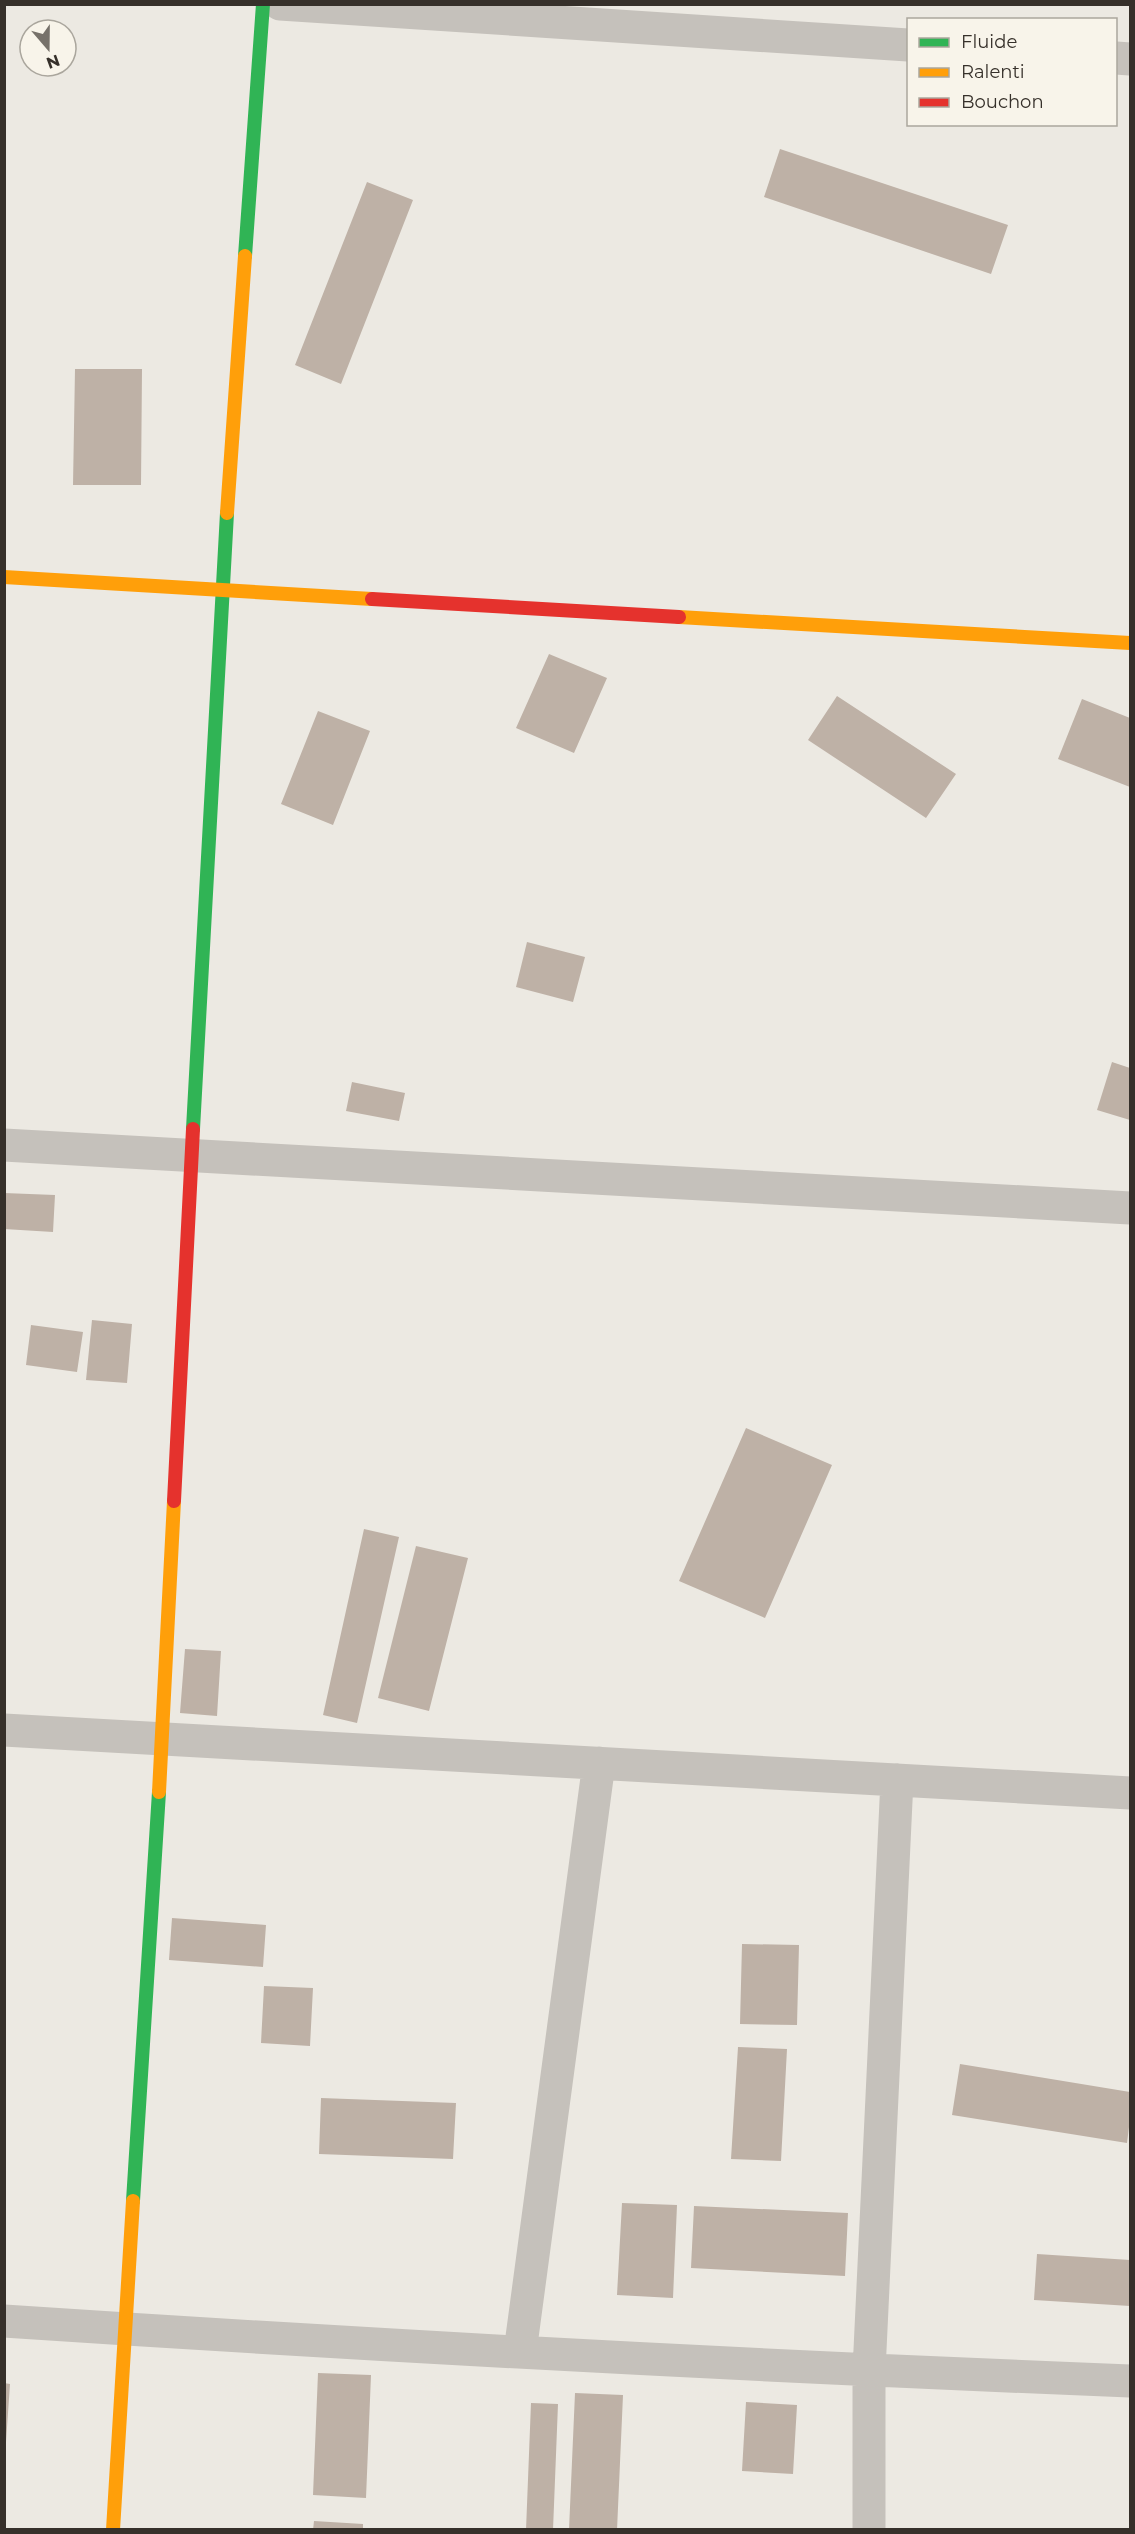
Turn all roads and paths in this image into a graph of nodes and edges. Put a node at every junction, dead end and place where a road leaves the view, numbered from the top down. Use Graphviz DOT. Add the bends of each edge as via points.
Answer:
graph roads {
  1 [pos="263,4"];
  2 [pos="280,4"];
  3 [pos="907,45"];
  4 [pos="4,577"];
  5 [pos="221,591"];
  6 [pos="1131,643"];
  7 [pos="4,1145"];
  8 [pos="194,1156"];
  9 [pos="1131,1208"];
  10 [pos="4,1730"];
  11 [pos="162,1738"];
  12 [pos="599,1763"];
  13 [pos="897,1780"];
  14 [pos="1131,1793"];
  15 [pos="4,2321"];
  16 [pos="127,2329"];
  17 [pos="520,2352"];
  18 [pos="869,2371"];
  19 [pos="1131,2381"];
  20 [pos="113,2529"];
  21 [pos="869,2529"];
  1 -- 5 [label="street"];
  2 -- 3 [label="street"];
  4 -- 5 [label="street"];
  5 -- 6 [label="street"];
  5 -- 8 [label="street"];
  7 -- 8 [label="street"];
  8 -- 9 [label="street"];
  8 -- 11 [label="street"];
  10 -- 11 [label="street"];
  11 -- 12 [label="street"];
  11 -- 16 [label="street"];
  12 -- 13 [label="street"];
  12 -- 17 [label="street"];
  13 -- 14 [label="street"];
  13 -- 18 [label="street"];
  15 -- 16 [label="street"];
  16 -- 17 [label="street"];
  16 -- 20 [label="street"];
  17 -- 18 [label="street"];
  18 -- 19 [label="street"];
  18 -- 21 [label="street"];
}
